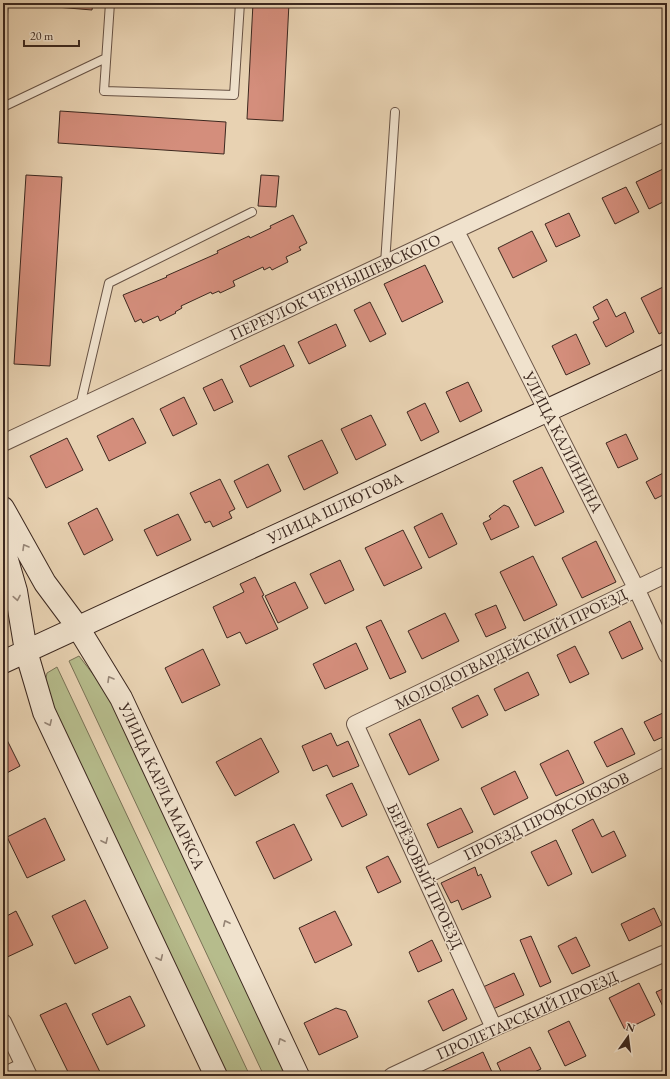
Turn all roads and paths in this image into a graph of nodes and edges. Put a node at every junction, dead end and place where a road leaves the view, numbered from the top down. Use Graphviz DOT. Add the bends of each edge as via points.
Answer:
graph roads {
  1 [pos="110,3"];
  2 [pos="240,3"];
  3 [pos="106,58"];
  4 [pos="3,107"];
  5 [pos="395,112"];
  6 [pos="667,131"];
  7 [pos="252,212"];
  8 [pos="456,231"];
  9 [pos="385,264"];
  10 [pos="667,355"];
  11 [pos="80,407"];
  12 [pos="547,411"];
  13 [pos="3,443"];
  14 [pos="3,508"];
  15 [pos="3,546"];
  16 [pos="667,574"];
  17 [pos="636,588"];
  18 [pos="78,626"];
  19 [pos="26,650"];
  20 [pos="667,655"];
  21 [pos="3,662"];
  22 [pos="355,724"];
  23 [pos="667,756"];
  24 [pos="425,876"];
  25 [pos="663,954"];
  26 [pos="3,1022"];
  27 [pos="494,1028"];
  28 [pos="26,1071"];
  29 [pos="3,1076"];
  30 [pos="216,1076"];
  31 [pos="298,1076"];
  32 [pos="392,1076"];
  1 -- 3 [label="lane"];
  2 -- 3 [label="lane" via="234,95 104,91"];
  3 -- 4 [label="lane"];
  5 -- 9 [label="lane"];
  6 -- 8 [label="street, ПЕРЕУЛОК ЧЕРНЫШЕВСКОГО"];
  7 -- 11 [label="lane" via="109,283"];
  8 -- 9 [label="street, ПЕРЕУЛОК ЧЕРНЫШЕВСКОГО"];
  8 -- 12 [label="street, УЛИЦА КАЛИНИНА"];
  9 -- 11 [label="street, ПЕРЕУЛОК ЧЕРНЫШЕВСКОГО"];
  10 -- 12 [label="main road, УЛИЦА ШЛЮТОВА"];
  11 -- 13 [label="street, ПЕРЕУЛОК ЧЕРНЫШЕВСКОГО"];
  12 -- 17 [label="street, УЛИЦА КАЛИНИНА"];
  12 -- 18 [label="main road, УЛИЦА ШЛЮТОВА"];
  18 -- 14 [label="main road, УЛИЦА КАРЛА МАРКСА, one-way" via="46,583"];
  15 -- 19 [label="main road, one-way" via="16,591"];
  16 -- 17 [label="street, МОЛОДОГВАРДЕЙСКИЙ ПРОЕЗД"];
  17 -- 20 [label="street, УЛИЦА КАЛИНИНА"];
  17 -- 22 [label="street, МОЛОДОГВАРДЕЙСКИЙ ПРОЕЗД"];
  18 -- 19 [label="main road, УЛИЦА ШЛЮТОВА"];
  31 -- 18 [label="main road, УЛИЦА КАРЛА МАРКСА, one-way" via="121,698"];
  19 -- 21 [label="main road, УЛИЦА ШЛЮТОВА"];
  19 -- 30 [label="main road, one-way" via="44,712"];
  22 -- 24 [label="street, БЕРЁЗОВЫЙ ПРОЕЗД"];
  23 -- 24 [label="street, ПРОЕЗД ПРОФСОЮЗОВ"];
  24 -- 27 [label="street, БЕРЁЗОВЫЙ ПРОЕЗД"];
  25 -- 27 [label="street, ПРОЛЕТАРСКИЙ ПРОЕЗД"];
  26 -- 28 [label="street"];
  27 -- 32 [label="street, ПРОЛЕТАРСКИЙ ПРОЕЗД"];
  28 -- 29 [label="street"];
}
